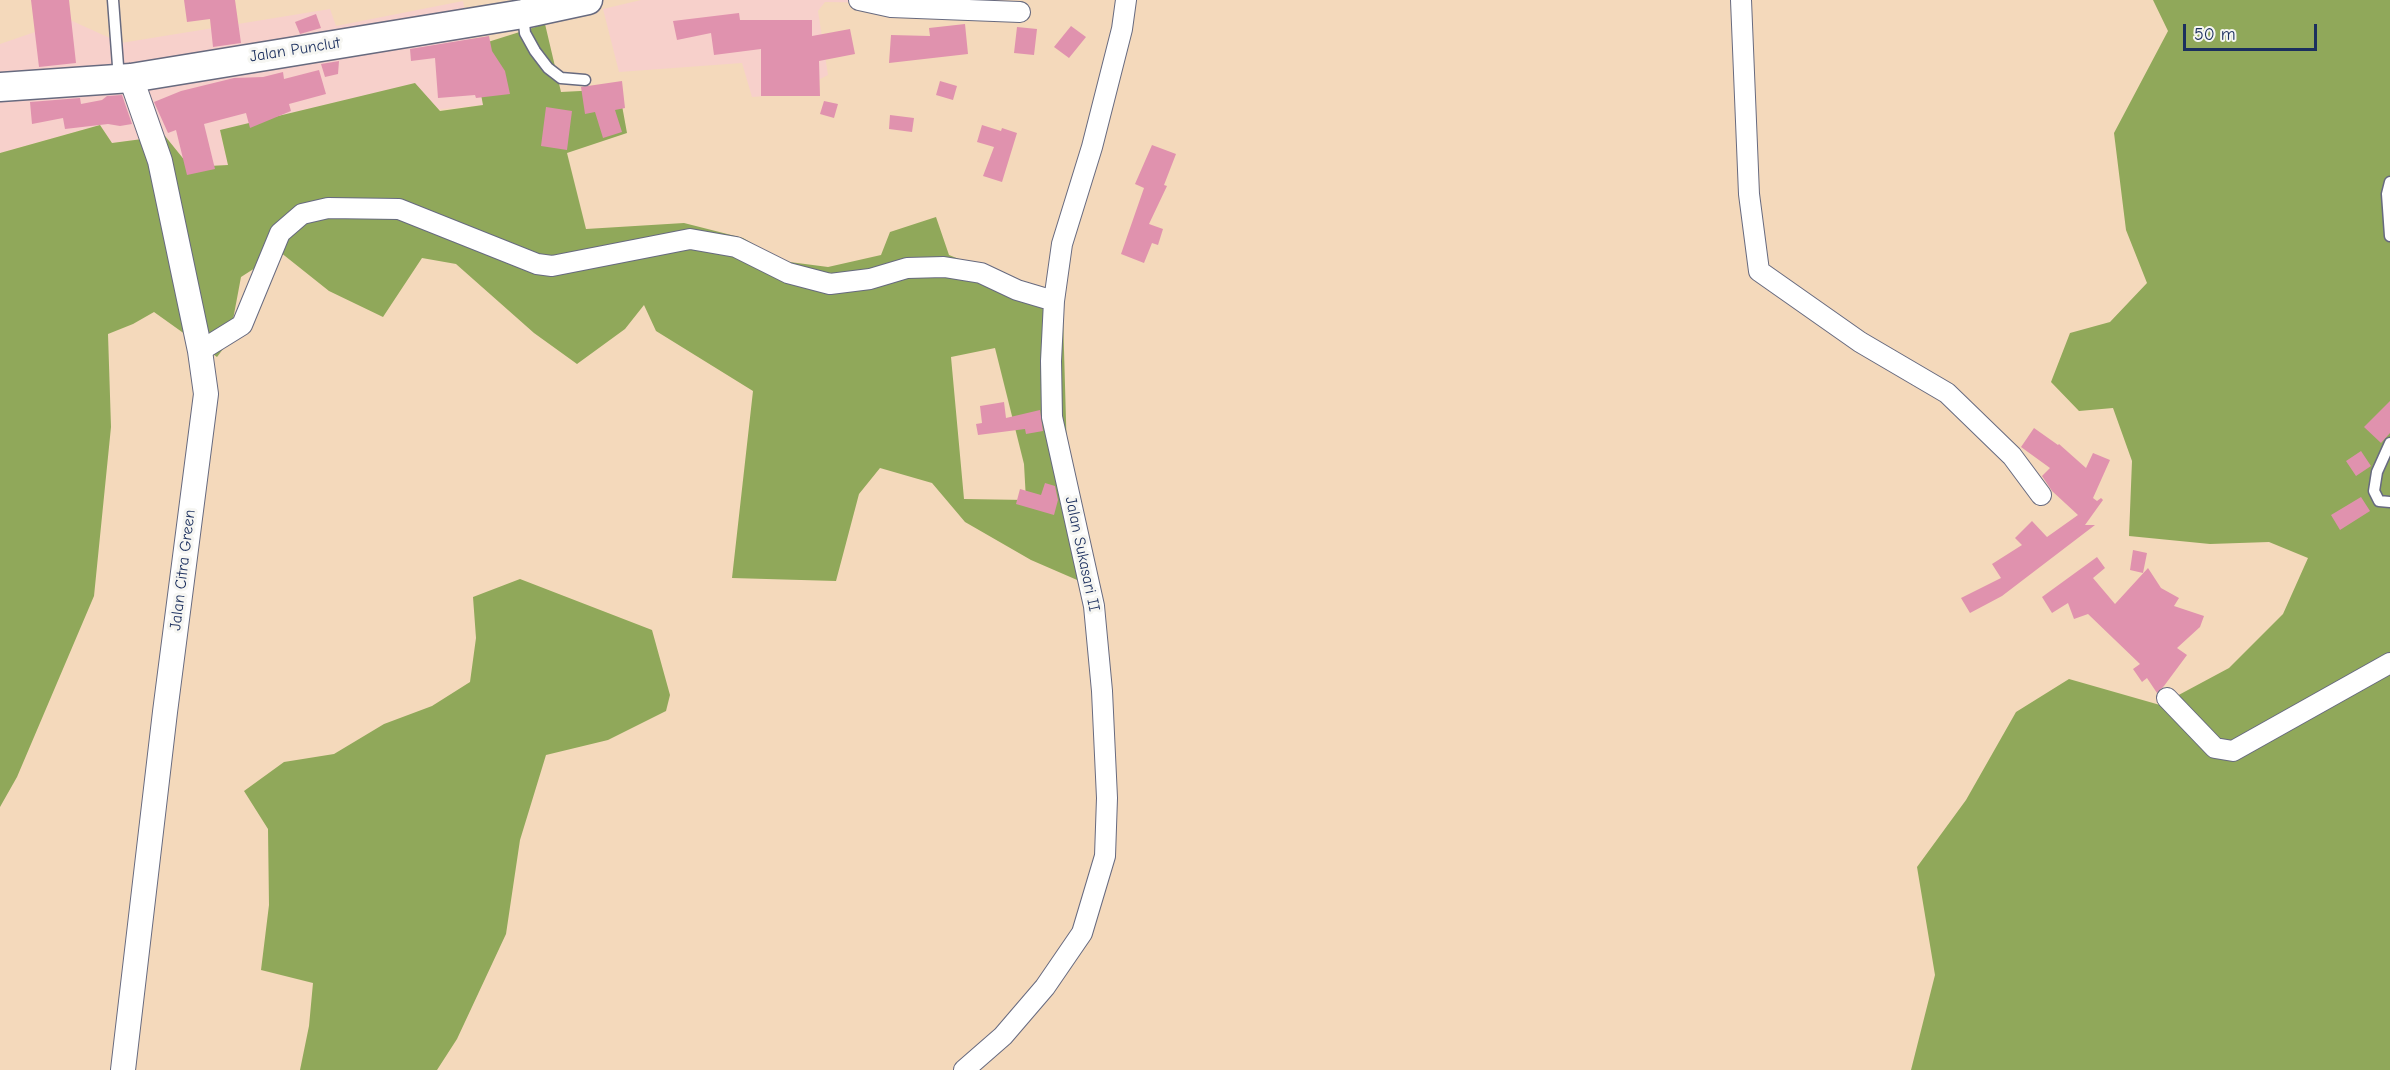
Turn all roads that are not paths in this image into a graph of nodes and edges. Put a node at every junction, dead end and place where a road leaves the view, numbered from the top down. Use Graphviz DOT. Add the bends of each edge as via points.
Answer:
graph roads {
  1 [pos="113,0"];
  2 [pos="588,0"];
  3 [pos="859,0"];
  4 [pos="1126,0"];
  5 [pos="1741,0"];
  6 [pos="1020,12"];
  7 [pos="523,14"];
  8 [pos="125,79"];
  9 [pos="585,80"];
  10 [pos="0,87"];
  11 [pos="2390,182"];
  12 [pos="2390,236"];
  13 [pos="1054,301"];
  14 [pos="200,351"];
  15 [pos="2390,443"];
  16 [pos="2042,495"];
  17 [pos="2390,502"];
  18 [pos="2390,663"];
  19 [pos="2167,698"];
  20 [pos="123,1070"];
  21 [pos="964,1070"];
  1 -- 8 [label="lane"];
  2 -- 7 [label="main road, Jalan Punclut"];
  3 -- 6 [label="street" via="891,7"];
  4 -- 13 [label="street, Jalan Sukasari II" via="1092,147 1062,244"];
  5 -- 16 [label="street" via="1748,183 1759,271 1860,342 1947,393 2012,456"];
  7 -- 8 [label="main road, Jalan Punclut"];
  7 -- 9 [label="lane" via="525,33 548,68 561,78"];
  8 -- 10 [label="main road, Jalan Punclut"];
  8 -- 14 [label="street, Jalan Citra Green" via="160,161"];
  11 -- 12 [label="lane"];
  13 -- 14 [label="street" via="981,273 944,267 907,268 870,279 830,284 788,273 736,247 690,239 552,266 537,264 399,209 327,208 302,214 280,233 242,325"];
  13 -- 21 [label="street, Jalan Sukasari II" via="1052,417 1094,606 1107,798 1105,856 1082,933 1045,987 1003,1036"];
  14 -- 20 [label="street, Jalan Citra Green" via="206,394"];
  15 -- 17 [label="lane" via="2380,460 2374,491 2379,501"];
  18 -- 19 [label="street" via="2233,751 2216,748"];
}
